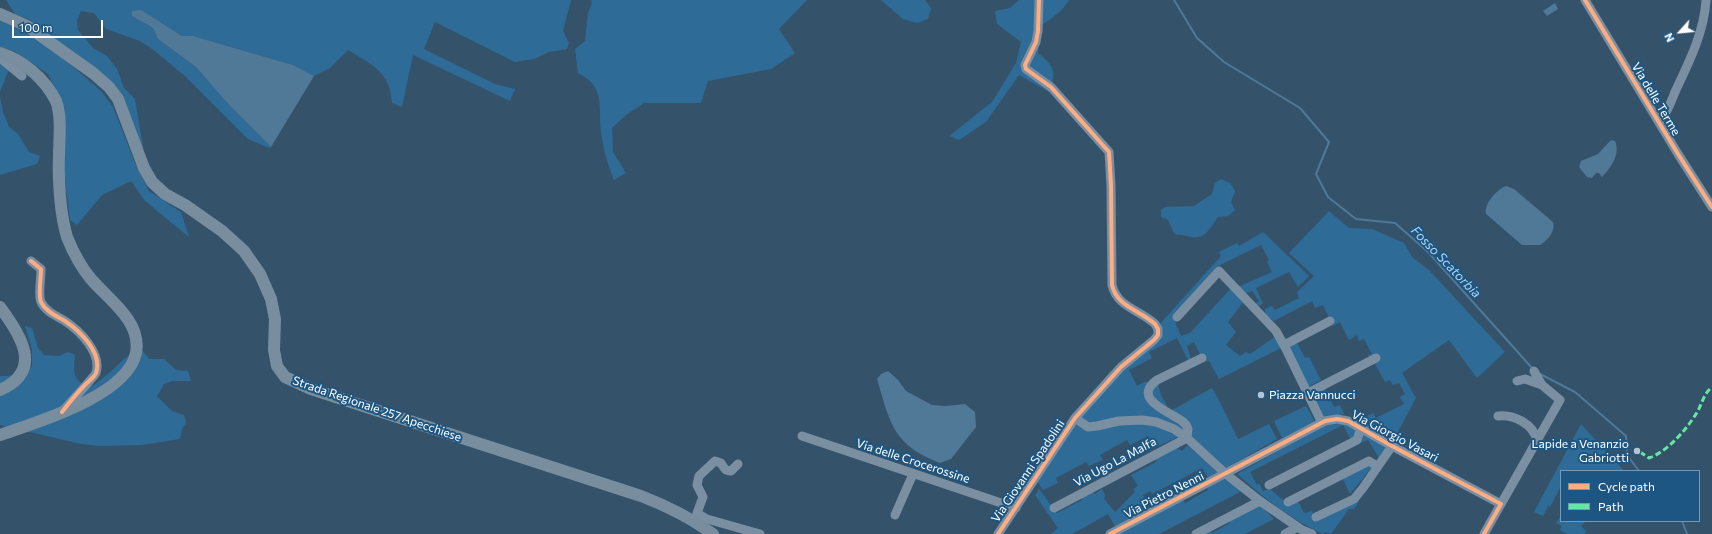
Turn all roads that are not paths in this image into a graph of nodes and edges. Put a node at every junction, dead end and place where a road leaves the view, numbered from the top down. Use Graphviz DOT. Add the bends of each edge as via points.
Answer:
graph roads {
  1 [pos="1039,0"];
  2 [pos="1584,0"];
  3 [pos="1706,0"];
  4 [pos="0,14"];
  5 [pos="0,53"];
  6 [pos="0,58"];
  7 [pos="22,76"];
  8 [pos="1659,122"];
  9 [pos="1712,207"];
  10 [pos="31,261"];
  11 [pos="0,307"];
  12 [pos="1177,317"];
  13 [pos="1330,320"];
  14 [pos="1284,345"];
  15 [pos="1202,358"];
  16 [pos="1376,358"];
  17 [pos="1534,371"];
  18 [pos="1517,381"];
  19 [pos="1542,385"];
  20 [pos="0,390"];
  21 [pos="1308,393"];
  22 [pos="62,412"];
  23 [pos="1498,416"];
  24 [pos="1075,418"];
  25 [pos="1322,423"];
  26 [pos="1361,428"];
  27 [pos="0,435"];
  28 [pos="802,436"];
  29 [pos="1188,438"];
  30 [pos="1537,440"];
  31 [pos="1392,446"];
  32 [pos="738,464"];
  33 [pos="1377,466"];
  34 [pos="913,474"];
  35 [pos="1226,474"];
  36 [pos="1269,485"];
  37 [pos="1260,501"];
  38 [pos="1288,502"];
  39 [pos="1501,504"];
  40 [pos="1016,508"];
  41 [pos="1054,508"];
  42 [pos="895,514"];
  43 [pos="1316,517"];
  44 [pos="1300,530"];
  45 [pos="713,534"];
  46 [pos="760,534"];
  47 [pos="998,534"];
  48 [pos="1110,534"];
  49 [pos="1196,534"];
  50 [pos="1285,534"];
  51 [pos="1312,534"];
  52 [pos="1484,534"];
  1 -- 24 [label="street, Via Giovanni Spadolini" via="1036,42 1025,65 1026,69 1063,100 1109,152 1114,294 1149,319 1158,329 1158,335 1154,340 1121,367"];
  2 -- 8 [label="street, Via delle Terme"];
  3 -- 8 [label="street" via="1698,39 1672,100"];
  4 -- 45 [label="main road, Strada Regionale 257 Apecchiese" via="28,26 109,87 118,99 144,168 152,182 165,194 222,231 244,252 260,274 271,299 276,319 274,350 277,366 285,377 311,389 660,503"];
  5 -- 22 [label="main road" via="13,57 31,70 45,84 56,102 59,120 58,170 67,235 76,259 118,307 133,328 136,340 136,354 116,383 88,401"];
  6 -- 7 [label="street"];
  8 -- 9 [label="street, Via delle Terme"];
  10 -- 22 [label="street" via="41,269 42,303 48,311 81,333 98,362 96,374"];
  11 -- 20 [label="main road" via="15,327 23,345 26,363 20,377 10,386"];
  12 -- 14 [label="street" via="1219,271 1276,331"];
  13 -- 14 [label="street"];
  14 -- 21 [label="street"];
  15 -- 29 [label="street" via="1157,380 1151,384 1149,391 1150,398 1159,408 1183,422 1188,429"];
  16 -- 21 [label="street"];
  17 -- 19 [label="street"];
  18 -- 19 [label="street" via="1525,379"];
  19 -- 30 [label="street" via="1560,400"];
  21 -- 25 [label="street"];
  22 -- 27 [label="main road"];
  23 -- 30 [label="street" via="1512,416 1525,423 1534,430"];
  24 -- 29 [label="street" via="1088,427 1130,420 1156,422"];
  24 -- 40 [label="street, Via Giovanni Spadolini"];
  25 -- 26 [label="street, Via Giorgio Vasari" via="1337,419"];
  25 -- 35 [label="street, Via Giorgio Vasari"];
  26 -- 31 [label="street, Via Giorgio Vasari"];
  26 -- 36 [label="street" via="1357,440"];
  28 -- 34 [label="street, Via delle Crocerossine"];
  29 -- 35 [label="street"];
  29 -- 41 [label="street, Via Ugo La Malfa"];
  30 -- 39 [label="street"];
  31 -- 33 [label="street"];
  31 -- 39 [label="street, Via Giorgio Vasari"];
  32 -- 46 [label="street" via="731,471 727,471 721,463 715,461 699,476 697,485 703,497 697,513 707,519"];
  33 -- 38 [label="street" via="1369,461"];
  33 -- 43 [label="street" via="1354,499"];
  34 -- 40 [label="street, Via delle Crocerossine"];
  34 -- 42 [label="street"];
  35 -- 37 [label="street"];
  35 -- 48 [label="street, Via Pietro Nenni"];
  37 -- 44 [label="street"];
  37 -- 49 [label="street"];
  39 -- 52 [label="street"];
  40 -- 47 [label="street, Via Giovanni Spadolini"];
  44 -- 50 [label="street"];
  44 -- 51 [label="street"];
}
